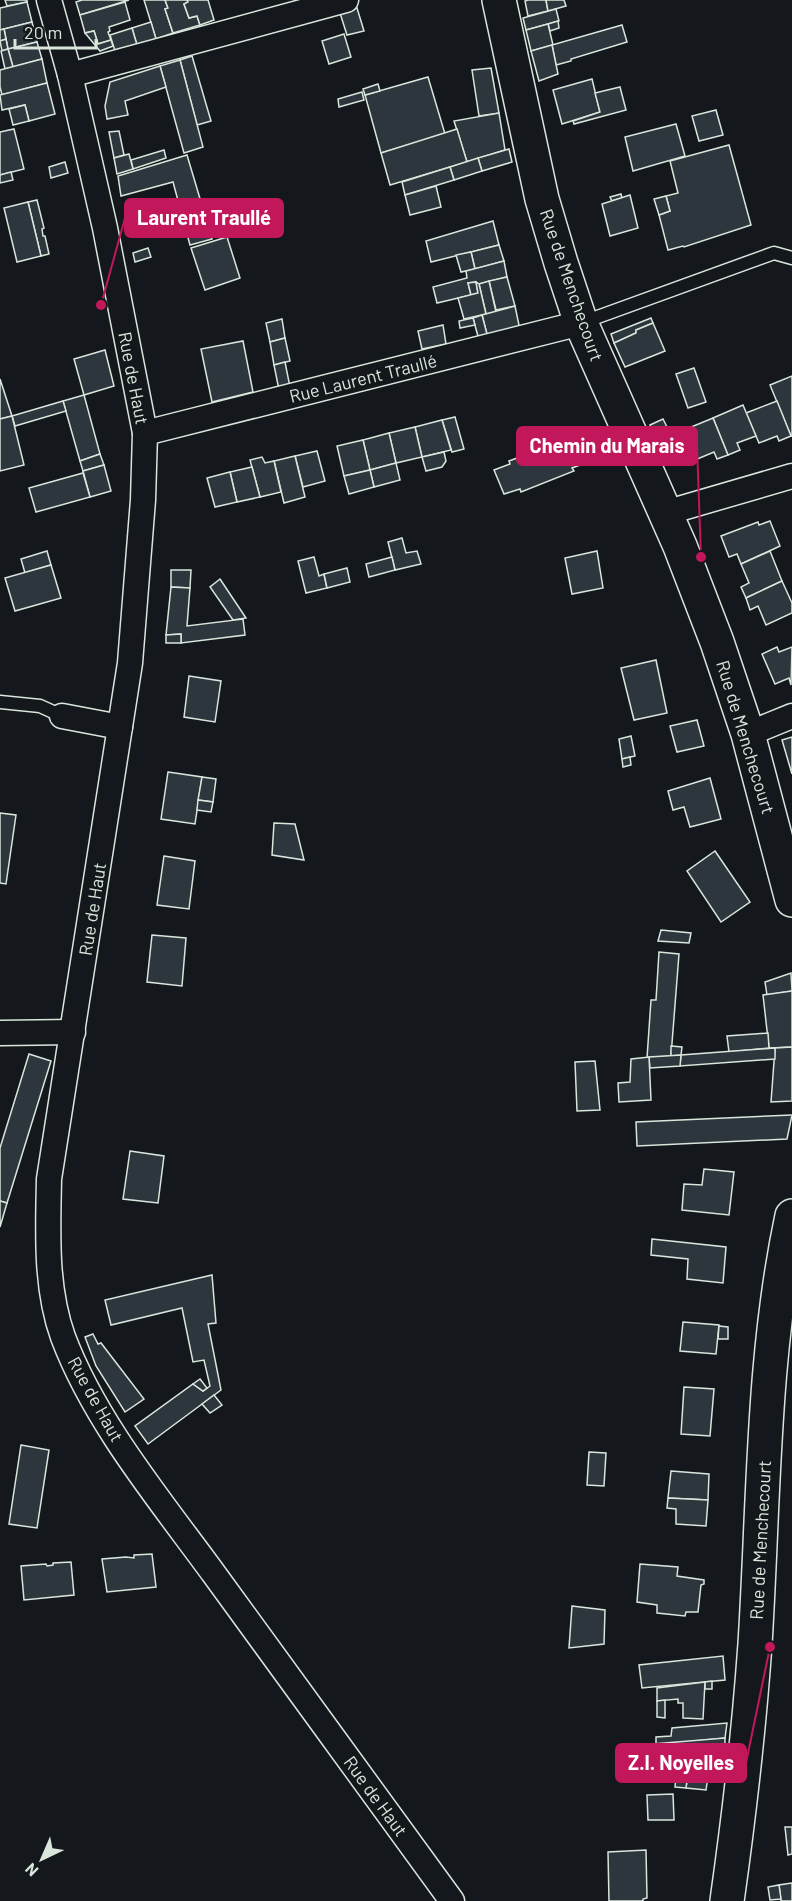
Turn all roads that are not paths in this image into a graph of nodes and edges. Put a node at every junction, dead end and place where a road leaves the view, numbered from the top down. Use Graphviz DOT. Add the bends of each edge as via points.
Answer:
graph roads {
  1 [pos="49,0"];
  2 [pos="346,0"];
  3 [pos="499,0"];
  4 [pos="70,75"];
  5 [pos="792,258"];
  6 [pos="581,323"];
  7 [pos="145,433"];
  8 [pos="792,476"];
  9 [pos="665,513"];
  10 [pos="0,702"];
  11 [pos="62,716"];
  12 [pos="792,716"];
  13 [pos="120,727"];
  14 [pos="748,734"];
  15 [pos="792,900"];
  16 [pos="72,1032"];
  17 [pos="0,1033"];
  18 [pos="792,1216"];
  19 [pos="452,1901"];
  20 [pos="726,1901"];
  1 -- 4 [label="street, Rue de Haut"];
  2 -- 4 [label="street"];
  3 -- 6 [label="main road, Rue de Menchecourt" via="542,199"];
  4 -- 7 [label="street, Rue de Haut"];
  5 -- 6 [label="lane" via="774,253"];
  6 -- 7 [label="street, Rue Laurent Traullé"];
  6 -- 9 [label="main road, Rue de Menchecourt"];
  7 -- 13 [label="street, Rue de Haut" via="130,663"];
  8 -- 9 [label="street"];
  9 -- 14 [label="main road, Rue de Menchecourt" via="717,642"];
  10 -- 11 [label="lane" via="40,706"];
  11 -- 13 [label="street"];
  12 -- 14 [label="street"];
  13 -- 16 [label="street, Rue de Haut"];
  14 -- 15 [label="main road, Rue de Menchecourt"];
  16 -- 17 [label="street"];
  16 -- 19 [label="street, Rue de Haut" via="49,1179 48,1234 54,1300 81,1380 130,1458"];
  18 -- 20 [label="main road, Rue de Menchecourt" via="772,1336 755,1644"];
}
